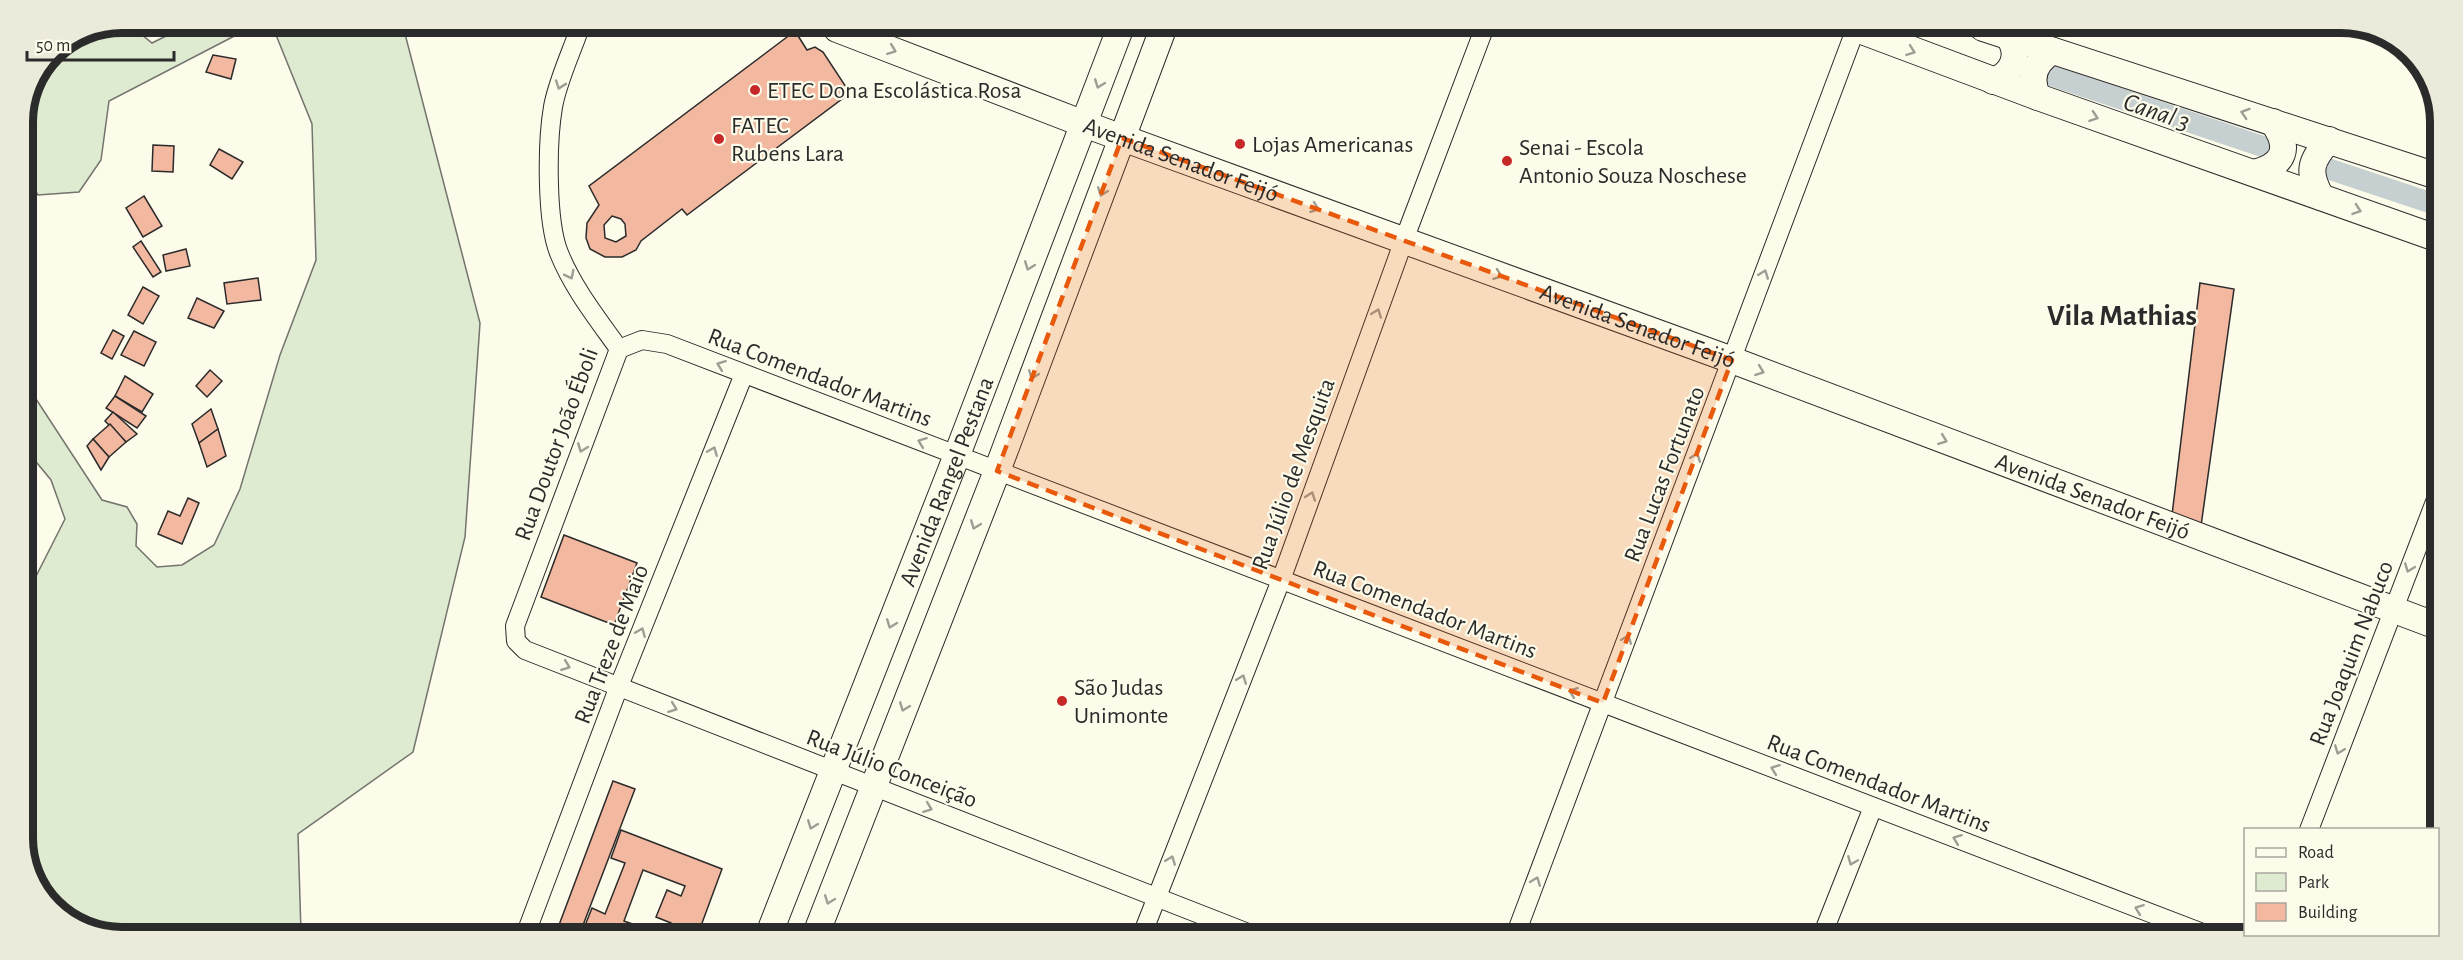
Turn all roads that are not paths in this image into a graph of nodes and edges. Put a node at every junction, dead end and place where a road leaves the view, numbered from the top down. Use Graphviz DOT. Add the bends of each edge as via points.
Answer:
graph roads {
  1 [pos="578,33"];
  2 [pos="847,33"];
  3 [pos="1118,33"];
  4 [pos="1161,33"];
  5 [pos="1482,33"];
  6 [pos="1854,33"];
  7 [pos="1866,33"];
  8 [pos="1997,33"];
  9 [pos="2009,37"];
  10 [pos="2053,51"];
  11 [pos="1993,81"];
  12 [pos="2038,97"];
  13 [pos="2273,122"];
  14 [pos="1084,124"];
  15 [pos="1122,138"];
  16 [pos="2330,140"];
  17 [pos="2254,174"];
  18 [pos="2430,174"];
  19 [pos="2321,197"];
  20 [pos="2430,236"];
  21 [pos="1404,240"];
  22 [pos="619,349"];
  23 [pos="1732,360"];
  24 [pos="744,374"];
  25 [pos="957,455"];
  26 [pos="996,471"];
  27 [pos="2430,515"];
  28 [pos="1281,580"];
  29 [pos="2393,610"];
  30 [pos="2430,623"];
  31 [pos="516,641"];
  32 [pos="619,686"];
  33 [pos="1603,703"];
  34 [pos="833,771"];
  35 [pos="873,787"];
  36 [pos="1873,807"];
  37 [pos="2310,828"];
  38 [pos="1156,897"];
  39 [pos="528,927"];
  40 [pos="772,927"];
  41 [pos="819,927"];
  42 [pos="1145,927"];
  43 [pos="1233,927"];
  44 [pos="1518,927"];
  45 [pos="1826,927"];
  46 [pos="2187,927"];
  1 -- 22 [label="street, Rua Doutor João Éboli, one-way" via="553,106 550,203 558,251 579,293"];
  2 -- 14 [label="main road, Avenida Senador Feijó, one-way"];
  3 -- 14 [label="main road, Avenida Rangel Pestana, one-way"];
  4 -- 15 [label="main road, Avenida Rangel Pestana"];
  5 -- 21 [label="street, Rua Júlio de Mesquita"];
  23 -- 6 [label="street, Rua Lucas Fortunato, one-way"];
  7 -- 11 [label="main road, one-way"];
  8 -- 9 [label="main road"];
  9 -- 10 [label="main road"];
  9 -- 11 [label="main road" via="2014,62 2006,74"];
  10 -- 12 [label="main road" via="2035,70"];
  13 -- 10 [label="main road, one-way"];
  11 -- 12 [label="main road"];
  12 -- 17 [label="main road, one-way"];
  13 -- 16 [label="main road"];
  13 -- 17 [label="main road" via="2282,135 2280,161 2272,169"];
  14 -- 15 [label="main road, Avenida Senador Feijó"];
  14 -- 25 [label="main road, Avenida Rangel Pestana, one-way"];
  15 -- 21 [label="main road, Avenida Senador Feijó, one-way"];
  15 -- 26 [label="main road, Avenida Rangel Pestana, one-way"];
  16 -- 18 [label="main road"];
  16 -- 19 [label="main road" via="2317,154 2312,168 2313,182"];
  17 -- 19 [label="main road"];
  19 -- 20 [label="main road, one-way"];
  21 -- 23 [label="main road, Avenida Senador Feijó, one-way"];
  28 -- 21 [label="street, Rua Júlio de Mesquita, one-way"];
  24 -- 22 [label="street, Rua Comendador Martins, one-way" via="658,342 642,340"];
  22 -- 31 [label="street, Rua Doutor João Éboli, one-way" via="515,627"];
  23 -- 29 [label="main road, Avenida Senador Feijó, one-way"];
  33 -- 23 [label="street, Rua Lucas Fortunato, one-way"];
  25 -- 24 [label="street, Rua Comendador Martins, one-way"];
  32 -- 24 [label="street, Rua Treze de Maio, one-way"];
  25 -- 26 [label="street, Rua Comendador Martins"];
  25 -- 34 [label="main road, Avenida Rangel Pestana, one-way"];
  26 -- 28 [label="street, Rua Comendador Martins"];
  26 -- 35 [label="main road, Avenida Rangel Pestana, one-way"];
  27 -- 29 [label="street, Rua Joaquim Nabuco, one-way"];
  33 -- 28 [label="street, Rua Comendador Martins, one-way"];
  38 -- 28 [label="street, Rua Júlio de Mesquita, one-way"];
  29 -- 30 [label="main road, Avenida Senador Feijó"];
  29 -- 37 [label="street, Rua Joaquim Nabuco, one-way"];
  31 -- 32 [label="street, Rua Júlio Conceição, one-way" via="525,650"];
  32 -- 34 [label="street, Rua Júlio Conceição, one-way"];
  32 -- 39 [label="street, Rua Treze de Maio"];
  36 -- 33 [label="street, Rua Comendador Martins, one-way"];
  44 -- 33 [label="street, Rua Lucas Fortunato, one-way"];
  34 -- 35 [label="street, Rua Júlio Conceição"];
  34 -- 40 [label="main road, Avenida Rangel Pestana, one-way"];
  35 -- 38 [label="street, Rua Júlio Conceição, one-way"];
  35 -- 41 [label="main road, Avenida Rangel Pestana, one-way"];
  36 -- 45 [label="street, one-way"];
  46 -- 36 [label="street, Rua Comendador Martins, one-way"];
  38 -- 42 [label="street, Rua Júlio de Mesquita"];
  38 -- 43 [label="street, Rua Júlio Conceição"];
}
